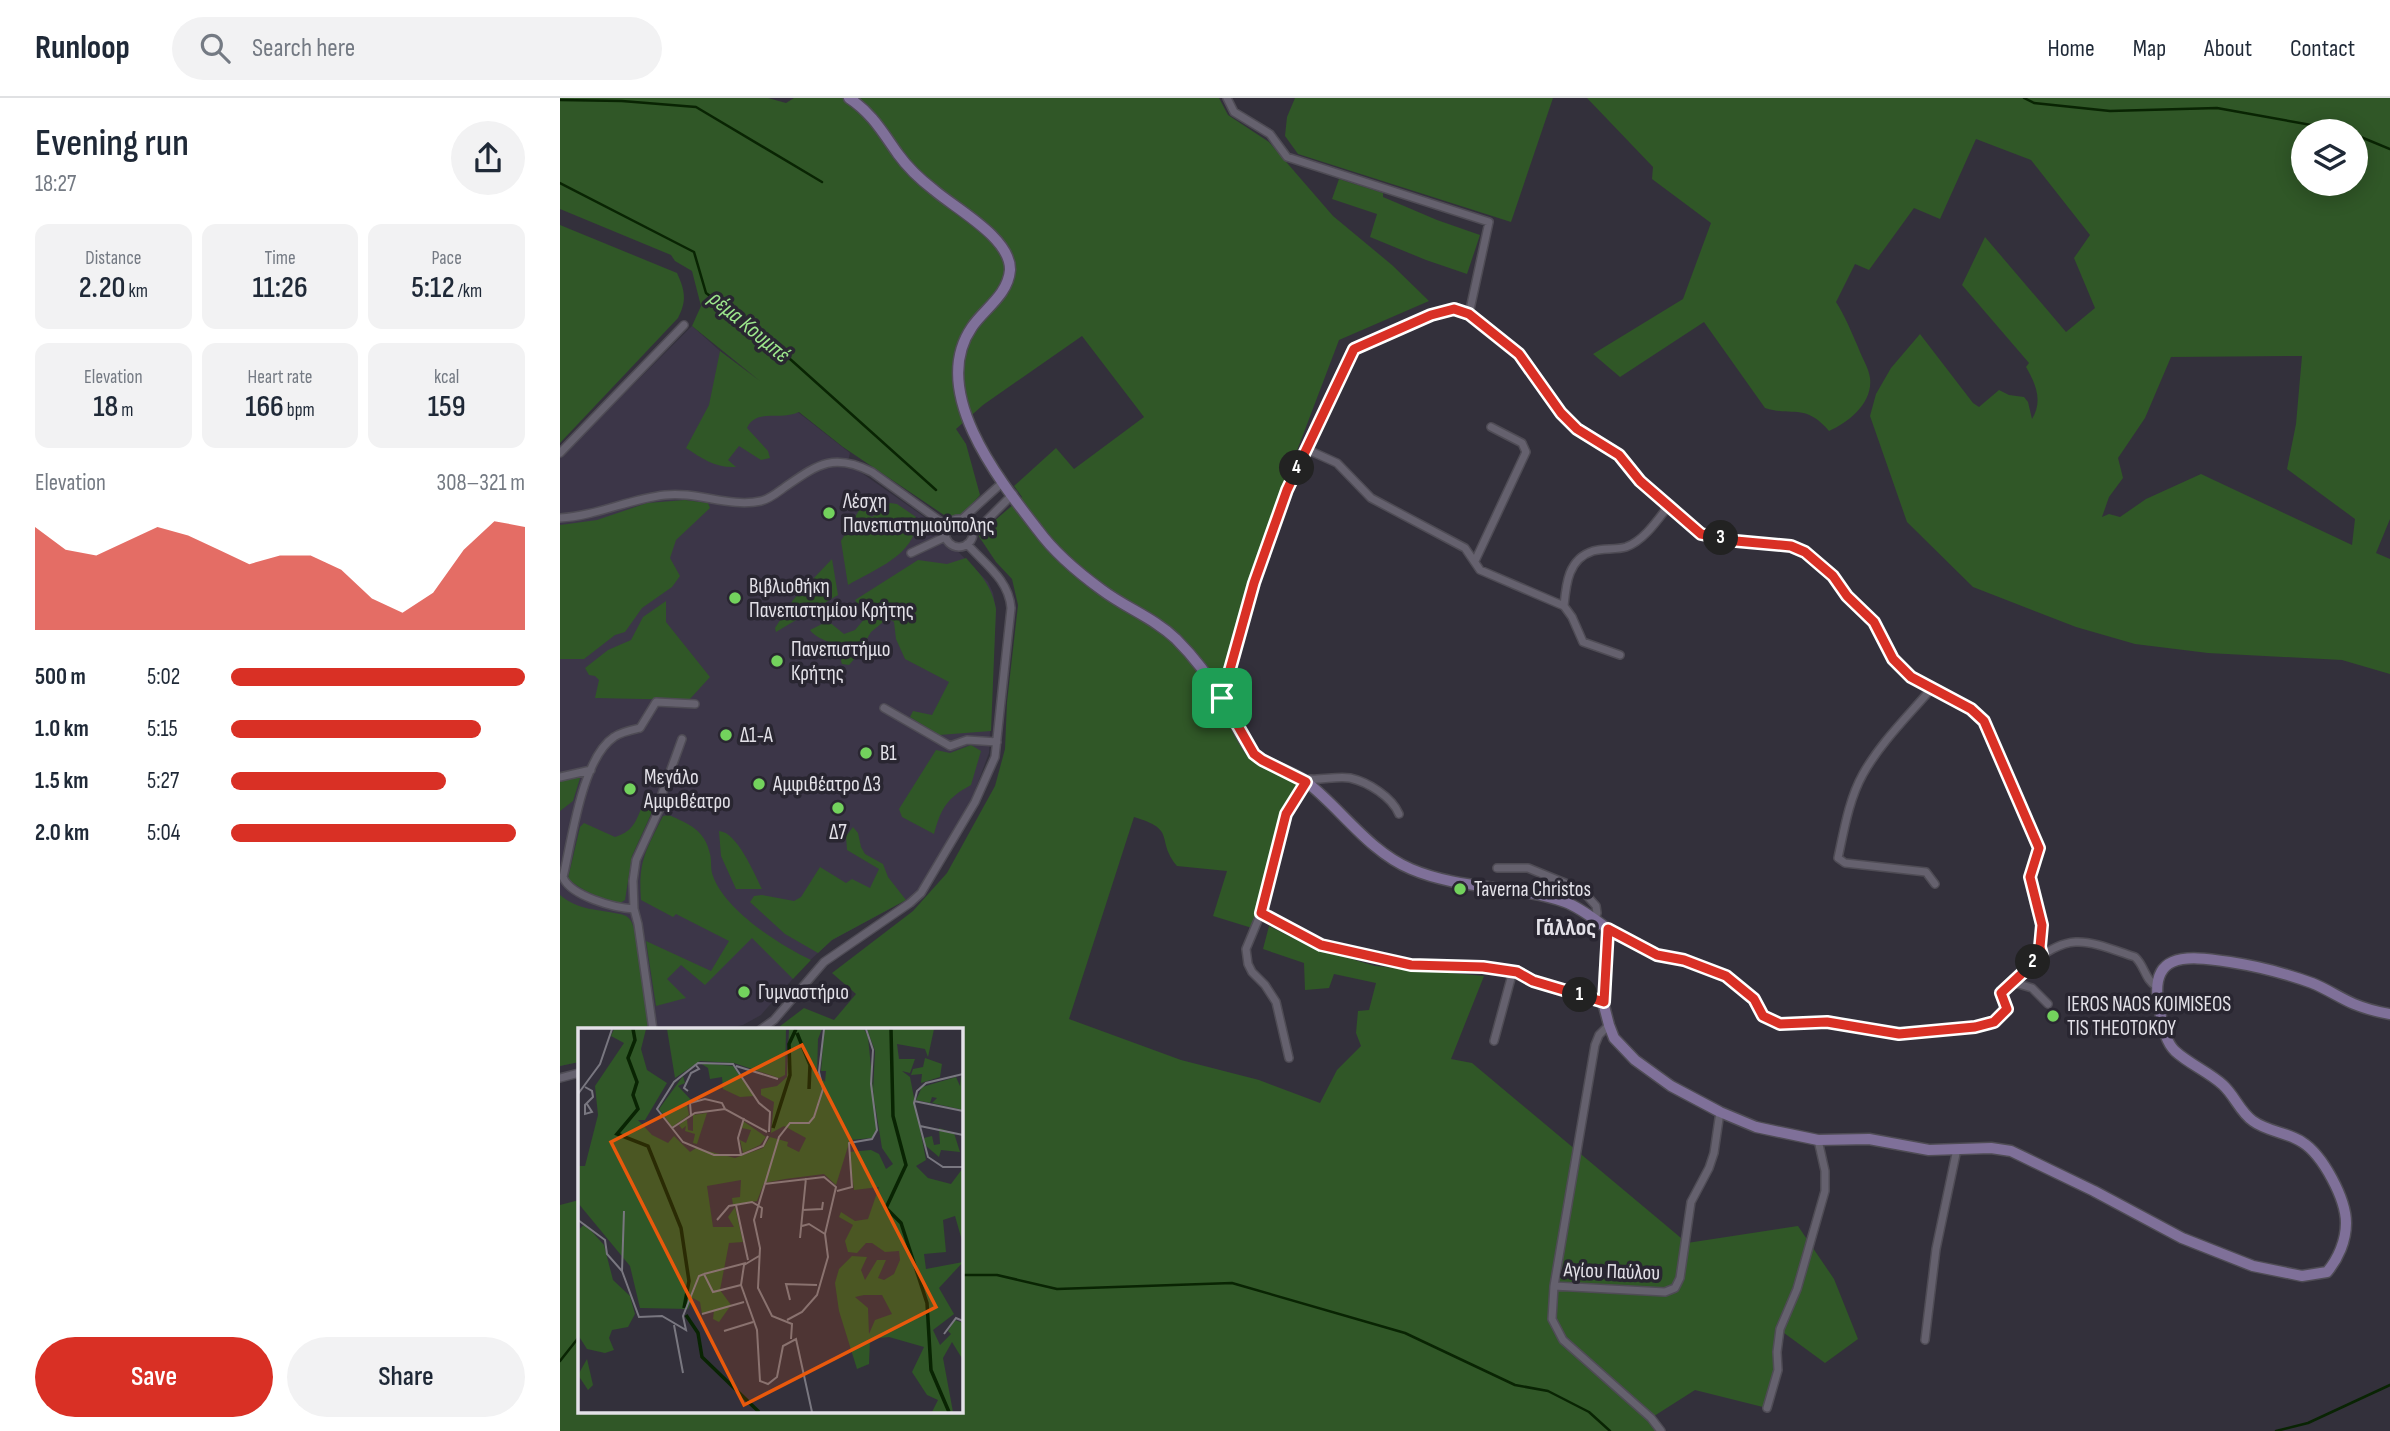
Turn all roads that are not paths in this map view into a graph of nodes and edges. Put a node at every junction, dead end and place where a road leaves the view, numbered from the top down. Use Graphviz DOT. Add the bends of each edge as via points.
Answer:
graph roads {
  1 [pos="849,98"];
  2 [pos="1227,98"];
  3 [pos="1469,314"];
  4 [pos="684,325"];
  5 [pos="1490,427"];
  6 [pos="1306,449"];
  7 [pos="560,453"];
  8 [pos="1003,482"];
  9 [pos="1013,494"];
  10 [pos="1670,504"];
  11 [pos="560,518"];
  12 [pos="961,520"];
  13 [pos="947,526"];
  14 [pos="972,534"];
  15 [pos="945,537"];
  16 [pos="967,544"];
  17 [pos="911,553"];
  18 [pos="1475,561"];
  19 [pos="1564,606"];
  20 [pos="1620,655"];
  21 [pos="1932,688"];
  22 [pos="1222,698"];
  23 [pos="695,704"];
  24 [pos="884,708"];
  25 [pos="681,739"];
  26 [pos="997,742"];
  27 [pos="591,770"];
  28 [pos="560,777"];
  29 [pos="1306,782"];
  30 [pos="1399,814"];
  31 [pos="1497,868"];
  32 [pos="1935,884"];
  33 [pos="634,909"];
  34 [pos="1261,913"];
  35 [pos="1595,919"];
  36 [pos="1608,929"];
  37 [pos="2042,955"];
  38 [pos="1513,971"];
  39 [pos="2156,986"];
  40 [pos="2004,989"];
  41 [pos="1604,1002"];
  42 [pos="2048,1004"];
  43 [pos="2390,1014"];
  44 [pos="1608,1026"];
  45 [pos="653,1028"];
  46 [pos="763,1028"];
  47 [pos="1494,1041"];
  48 [pos="1289,1058"];
  49 [pos="578,1073"];
  50 [pos="560,1078"];
  51 [pos="1720,1112"];
  52 [pos="1818,1140"];
  53 [pos="1957,1149"];
  54 [pos="1554,1286"];
  55 [pos="1925,1339"];
  56 [pos="1767,1408"];
  57 [pos="1661,1431"];
  1 -- 8 [label="street" via="872,115 916,176 992,234 1008,258 1010,269 1003,291 971,328 963,345 958,383 967,422"];
  2 -- 3 [label="street" via="1234,112 1270,134 1287,157 1489,222"];
  3 -- 6 [label="street" via="1454,309 1441,312 1354,349"];
  3 -- 10 [label="street" via="1519,354 1577,429 1619,455 1640,481"];
  4 -- 7 [label="street"];
  5 -- 18 [label="street" via="1522,443 1526,452"];
  6 -- 18 [label="street" via="1337,463 1371,498 1465,548"];
  6 -- 22 [label="street" via="1257,572"];
  8 -- 9 [label="street"];
  8 -- 12 [label="street"];
  9 -- 14 [label="street"];
  9 -- 22 [label="street" via="1040,533 1070,563 1102,591 1177,640"];
  10 -- 19 [label="street" via="1626,547 1591,551 1573,564"];
  10 -- 21 [label="street" via="1701,534 1791,546 1805,552 1874,622 1893,659 1911,677"];
  11 -- 13 [label="street" via="666,494 762,500 812,469 840,460 872,472"];
  12 -- 13 [label="street"];
  12 -- 14 [label="street" via="971,526"];
  13 -- 15 [label="street"];
  14 -- 16 [label="street"];
  15 -- 16 [label="street" via="954,547"];
  15 -- 17 [label="street"];
  16 -- 26 [label="street" via="1010,595"];
  18 -- 19 [label="street" via="1480,570"];
  19 -- 20 [label="street" via="1583,642"];
  21 -- 32 [label="street" via="1861,776 1838,858 1844,863 1926,872"];
  21 -- 37 [label="street" via="1984,721 2037,841 2030,877 2042,925"];
  22 -- 29 [label="street" via="1254,754"];
  23 -- 27 [label="street" via="656,702 639,728 621,733 603,747"];
  24 -- 26 [label="street" via="950,746 967,740"];
  25 -- 33 [label="street" via="660,808 636,859"];
  26 -- 46 [label="street" via="984,785 920,893 824,962"];
  27 -- 28 [label="street"];
  27 -- 33 [label="street" via="584,784 566,884 619,908"];
  29 -- 30 [label="street" via="1358,781 1389,799"];
  29 -- 34 [label="street" via="1286,814"];
  29 -- 35 [label="street" via="1363,835 1410,869 1480,887 1541,895"];
  31 -- 35 [label="street" via="1528,868 1582,890 1596,906"];
  33 -- 45 [label="street"];
  34 -- 38 [label="street" via="1321,945 1357,954 1411,965"];
  34 -- 48 [label="street" via="1246,955 1252,972 1276,1002"];
  35 -- 36 [label="street"];
  36 -- 40 [label="street" via="1657,955 1726,976 1754,999 1763,1016 1780,1024 1827,1022 1899,1034 1975,1027 2003,1015 2007,1009 2001,998"];
  36 -- 41 [label="street"];
  37 -- 39 [label="street" via="2060,944 2077,941 2113,950 2135,957"];
  37 -- 40 [label="street"];
  38 -- 41 [label="street"];
  38 -- 47 [label="street"];
  39 -- 43 [label="street" via="2158,975 2174,960 2232,962 2310,982 2353,1004"];
  39 -- 53 [label="street" via="2166,1038 2175,1051 2224,1086 2255,1123 2301,1141 2330,1173 2346,1223 2343,1242 2327,1272 2302,1276 2253,1266 2182,1238 2011,1151"];
  40 -- 42 [label="street" via="2015,983 2032,988"];
  41 -- 44 [label="street"];
  44 -- 51 [label="street" via="1635,1060"];
  44 -- 54 [label="street" via="1595,1045"];
  49 -- 50 [label="street"];
  51 -- 52 [label="street" via="1756,1127"];
  51 -- 54 [label="street, Αγίου Παύλου" via="1714,1153 1691,1202 1675,1288 1665,1292"];
  52 -- 53 [label="street" via="1868,1139 1921,1149"];
  52 -- 56 [label="street" via="1825,1191 1797,1289 1780,1329 1779,1370"];
  53 -- 55 [label="street" via="1936,1249"];
  54 -- 57 [label="street, Αγίου Παύλου" via="1552,1319 1563,1340"];
}
